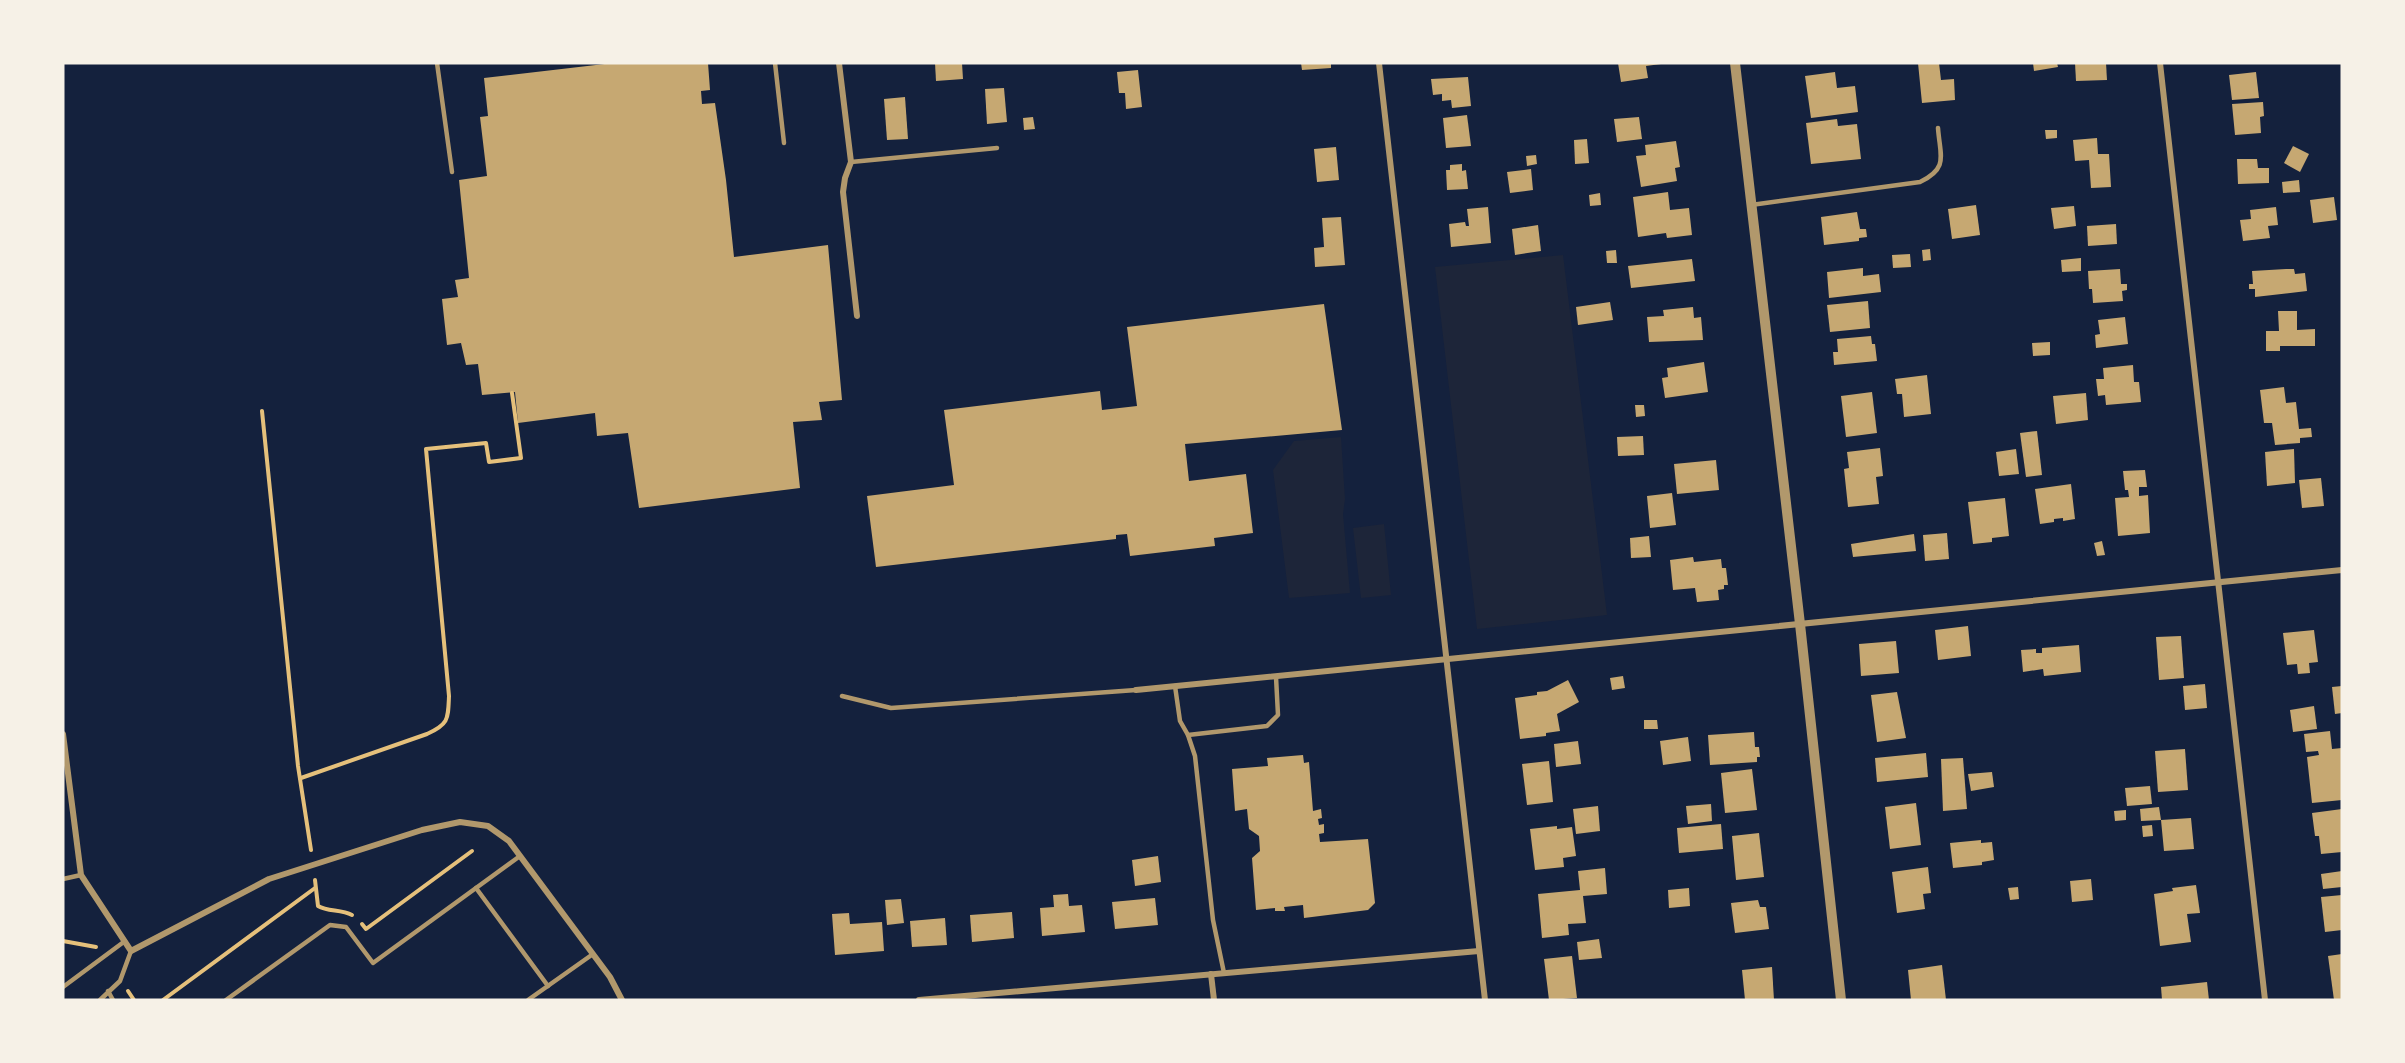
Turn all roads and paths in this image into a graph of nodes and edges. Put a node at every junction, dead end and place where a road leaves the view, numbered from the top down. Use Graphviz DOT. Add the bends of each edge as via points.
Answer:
graph roads {
  1 [pos="437,63"];
  2 [pos="775,63"];
  3 [pos="839,63"];
  4 [pos="1380,63"];
  5 [pos="1735,63"];
  6 [pos="2160,63"];
  7 [pos="1938,128"];
  8 [pos="784,143"];
  9 [pos="997,148"];
  10 [pos="851,162"];
  11 [pos="452,172"];
  12 [pos="1751,205"];
  13 [pos="857,316"];
  14 [pos="512,393"];
  15 [pos="262,411"];
  16 [pos="2342,570"];
  17 [pos="2217,581"];
  18 [pos="1800,624"];
  19 [pos="1448,660"];
  20 [pos="1276,677"];
  21 [pos="1175,687"];
  22 [pos="1136,690"];
  23 [pos="842,696"];
  24 [pos="63,734"];
  25 [pos="1188,735"];
  26 [pos="301,778"];
  27 [pos="311,850"];
  28 [pos="472,851"];
  29 [pos="520,856"];
  30 [pos="81,874"];
  31 [pos="63,879"];
  32 [pos="315,880"];
  33 [pos="315,888"];
  34 [pos="476,888"];
  35 [pos="63,941"];
  36 [pos="125,941"];
  37 [pos="97,947"];
  38 [pos="131,951"];
  39 [pos="1479,951"];
  40 [pos="593,954"];
  41 [pos="1224,973"];
  42 [pos="1211,974"];
  43 [pos="548,986"];
  44 [pos="63,987"];
  45 [pos="125,987"];
  46 [pos="108,991"];
  47 [pos="945,998"];
  48 [pos="100,1000"];
  49 [pos="113,1000"];
  50 [pos="134,1000"];
  51 [pos="163,1000"];
  52 [pos="226,1000"];
  53 [pos="528,1000"];
  54 [pos="622,1000"];
  55 [pos="919,1000"];
  56 [pos="1214,1000"];
  57 [pos="1485,1000"];
  58 [pos="1840,1000"];
  59 [pos="2265,1000"];
  1 -- 11 [label="lane"];
  2 -- 8 [label="lane"];
  3 -- 10 [label="street"];
  4 -- 19 [label="street"];
  5 -- 12 [label="street"];
  6 -- 17 [label="street"];
  7 -- 12 [label="lane" via="1941,164 1935,175 1920,182"];
  9 -- 10 [label="lane"];
  10 -- 13 [label="street" via="843,192"];
  12 -- 18 [label="street"];
  14 -- 26 [label="path" via="521,458 489,462 486,443 426,449 449,696 445,723 427,734"];
  15 -- 26 [label="path"];
  16 -- 17 [label="street"];
  17 -- 18 [label="street"];
  17 -- 59 [label="street"];
  18 -- 19 [label="street"];
  18 -- 58 [label="street"];
  19 -- 20 [label="street"];
  19 -- 39 [label="street"];
  20 -- 21 [label="street"];
  20 -- 25 [label="lane" via="1278,715 1267,726"];
  21 -- 22 [label="street"];
  21 -- 25 [label="lane" via="1180,721"];
  22 -- 23 [label="lane" via="891,708"];
  24 -- 30 [label="street"];
  25 -- 41 [label="lane" via="1195,756 1213,920"];
  26 -- 27 [label="path"];
  28 -- 33 [label="path" via="366,928 342,910 318,906"];
  29 -- 34 [label="lane"];
  29 -- 38 [label="street" via="509,841 489,826 460,822 422,830 269,879"];
  29 -- 40 [label="street"];
  30 -- 31 [label="lane"];
  30 -- 36 [label="street"];
  32 -- 33 [label="path"];
  33 -- 51 [label="path"];
  34 -- 43 [label="lane"];
  34 -- 52 [label="lane" via="374,963 346,927 330,925"];
  35 -- 37 [label="path"];
  36 -- 38 [label="street"];
  36 -- 44 [label="lane"];
  38 -- 46 [label="lane" via="120,981"];
  39 -- 41 [label="street"];
  39 -- 57 [label="street"];
  40 -- 43 [label="lane"];
  40 -- 54 [label="street"];
  41 -- 42 [label="street"];
  42 -- 47 [label="street"];
  42 -- 56 [label="street"];
  43 -- 53 [label="lane"];
  45 -- 50 [label="path"];
  46 -- 48 [label="lane"];
  46 -- 49 [label="lane"];
  47 -- 55 [label="street"];
}
